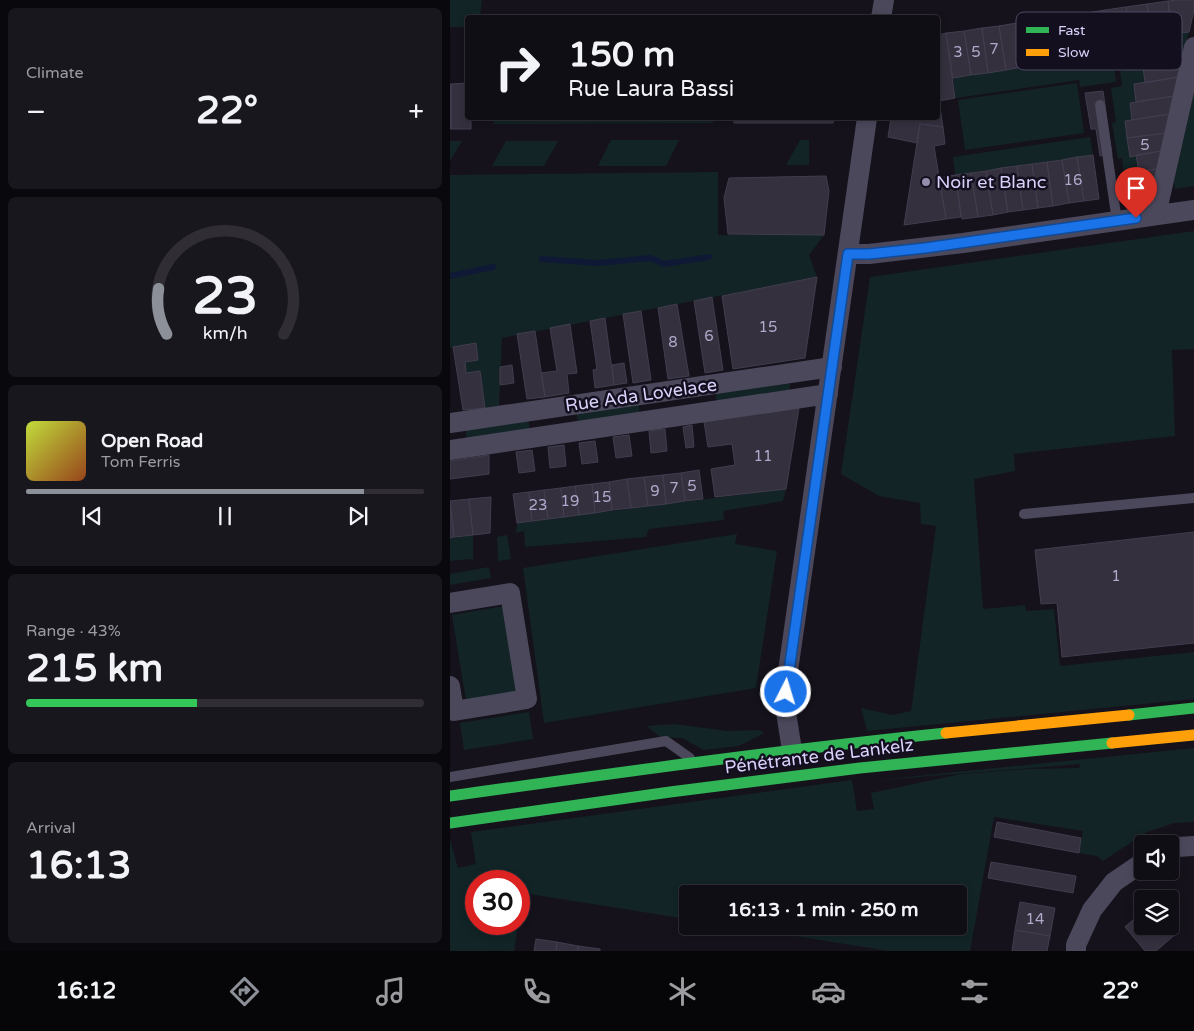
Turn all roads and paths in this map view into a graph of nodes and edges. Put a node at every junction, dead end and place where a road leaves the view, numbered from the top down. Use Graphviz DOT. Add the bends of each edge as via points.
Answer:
graph roads {
  1 [pos="884,0"];
  2 [pos="882,15"];
  3 [pos="1194,47"];
  4 [pos="1100,105"];
  5 [pos="867,120"];
  6 [pos="1194,210"];
  7 [pos="1156,215"];
  8 [pos="1117,221"];
  9 [pos="848,254"];
  10 [pos="832,367"];
  11 [pos="828,394"];
  12 [pos="450,423"];
  13 [pos="450,450"];
  14 [pos="1194,498"];
  15 [pos="1024,514"];
  16 [pos="450,603"];
  17 [pos="450,686"];
  18 [pos="1194,708"];
  19 [pos="1167,724"];
  20 [pos="1194,735"];
  21 [pos="1144,740"];
  22 [pos="793,756"];
  23 [pos="695,762"];
  24 [pos="796,776"];
  25 [pos="450,777"];
  26 [pos="690,779"];
  27 [pos="670,792"];
  28 [pos="450,796"];
  29 [pos="450,823"];
  30 [pos="1194,846"];
  31 [pos="1179,847"];
  32 [pos="1134,868"];
  33 [pos="1076,951"];
  1 -- 2 [label="street"];
  3 -- 7 [label="street"];
  4 -- 8 [label="lane"];
  5 -- 9 [label="street"];
  6 -- 7 [label="street"];
  7 -- 8 [label="street"];
  8 -- 9 [label="street" via="869,254"];
  9 -- 10 [label="street"];
  10 -- 11 [label="street"];
  10 -- 12 [label="street, Rue Ada Lovelace"];
  11 -- 13 [label="street, Rue Ada Lovelace"];
  11 -- 22 [label="street" via="787,678 785,706"];
  14 -- 15 [label="lane"];
  16 -- 17 [label="street" via="510,593 527,699 454,711"];
  18 -- 22 [label="main road, Pénétrante de Lankelz" via="863,741"];
  19 -- 21 [label="main road"];
  20 -- 21 [label="main road, Pénétrante de Lankelz"];
  21 -- 24 [label="main road, Pénétrante de Lankelz"];
  22 -- 23 [label="main road, Pénétrante de Lankelz"];
  22 -- 24 [label="main road"];
  23 -- 25 [label="lane" via="666,742"];
  23 -- 28 [label="main road, Pénétrante de Lankelz"];
  24 -- 27 [label="main road, Pénétrante de Lankelz"];
  26 -- 27 [label="main road"];
  27 -- 29 [label="main road, Pénétrante de Lankelz"];
  30 -- 31 [label="street"];
  32 -- 33 [label="street" via="1114,882 1092,910"];
}
